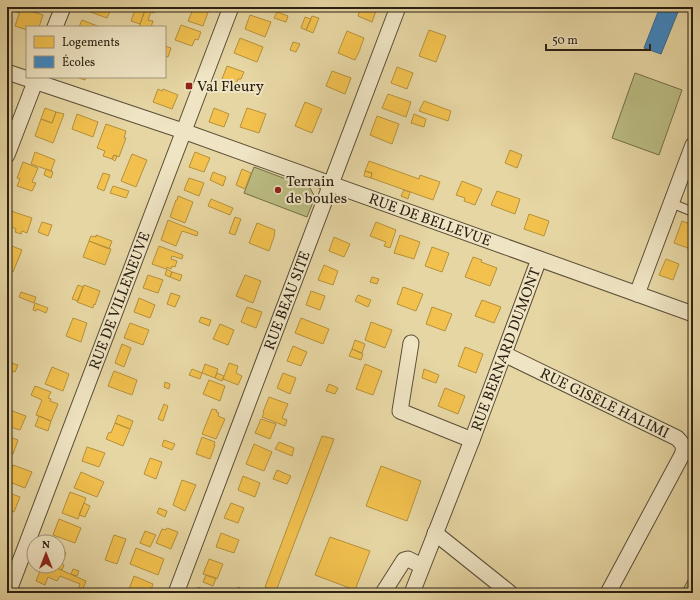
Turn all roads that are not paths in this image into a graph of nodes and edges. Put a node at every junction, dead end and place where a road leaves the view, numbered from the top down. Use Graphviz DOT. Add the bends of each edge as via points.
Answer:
graph roads {
  1 [pos="63,7"];
  2 [pos="230,7"];
  3 [pos="398,7"];
  4 [pos="56,26"];
  5 [pos="7,72"];
  6 [pos="26,77"];
  7 [pos="36,79"];
  8 [pos="183,131"];
  9 [pos="693,145"];
  10 [pos="7,155"];
  11 [pos="331,184"];
  12 [pos="671,203"];
  13 [pos="693,212"];
  14 [pos="539,259"];
  15 [pos="637,294"];
  16 [pos="693,314"];
  17 [pos="411,343"];
  18 [pos="504,354"];
  19 [pos="472,440"];
  20 [pos="435,533"];
  21 [pos="422,566"];
  22 [pos="8,593"];
  23 [pos="176,593"];
  24 [pos="383,593"];
  25 [pos="412,593"];
  26 [pos="510,593"];
  27 [pos="608,593"];
  1 -- 4 [label="street"];
  2 -- 8 [label="street, RUE DE VILLENEUVE"];
  3 -- 11 [label="street, RUE BEAU SITE"];
  5 -- 6 [label="street, RUE DE BELLEVUE"];
  7 -- 8 [label="street, RUE DE BELLEVUE"];
  7 -- 10 [label="street"];
  8 -- 11 [label="street, RUE DE BELLEVUE"];
  8 -- 22 [label="street, RUE DE VILLENEUVE"];
  9 -- 12 [label="street"];
  11 -- 14 [label="street, RUE DE BELLEVUE"];
  11 -- 23 [label="street, RUE BEAU SITE"];
  12 -- 13 [label="lane"];
  12 -- 15 [label="street"];
  14 -- 15 [label="street, RUE DE BELLEVUE"];
  14 -- 18 [label="street, RUE BERNARD DUMONT"];
  15 -- 16 [label="street, RUE DE BELLEVUE"];
  17 -- 19 [label="street, RUE BERNARD DUMONT" via="400,411"];
  18 -- 19 [label="street, RUE BERNARD DUMONT"];
  18 -- 27 [label="street, RUE GISÈLE HALIMI" via="677,438 682,443 682,455"];
  19 -- 20 [label="street, RUE BERNARD DUMONT"];
  20 -- 21 [label="street, RUE BERNARD DUMONT"];
  20 -- 26 [label="street"];
  21 -- 24 [label="street" via="408,559 404,560"];
  21 -- 25 [label="street, RUE BERNARD DUMONT"];
}
